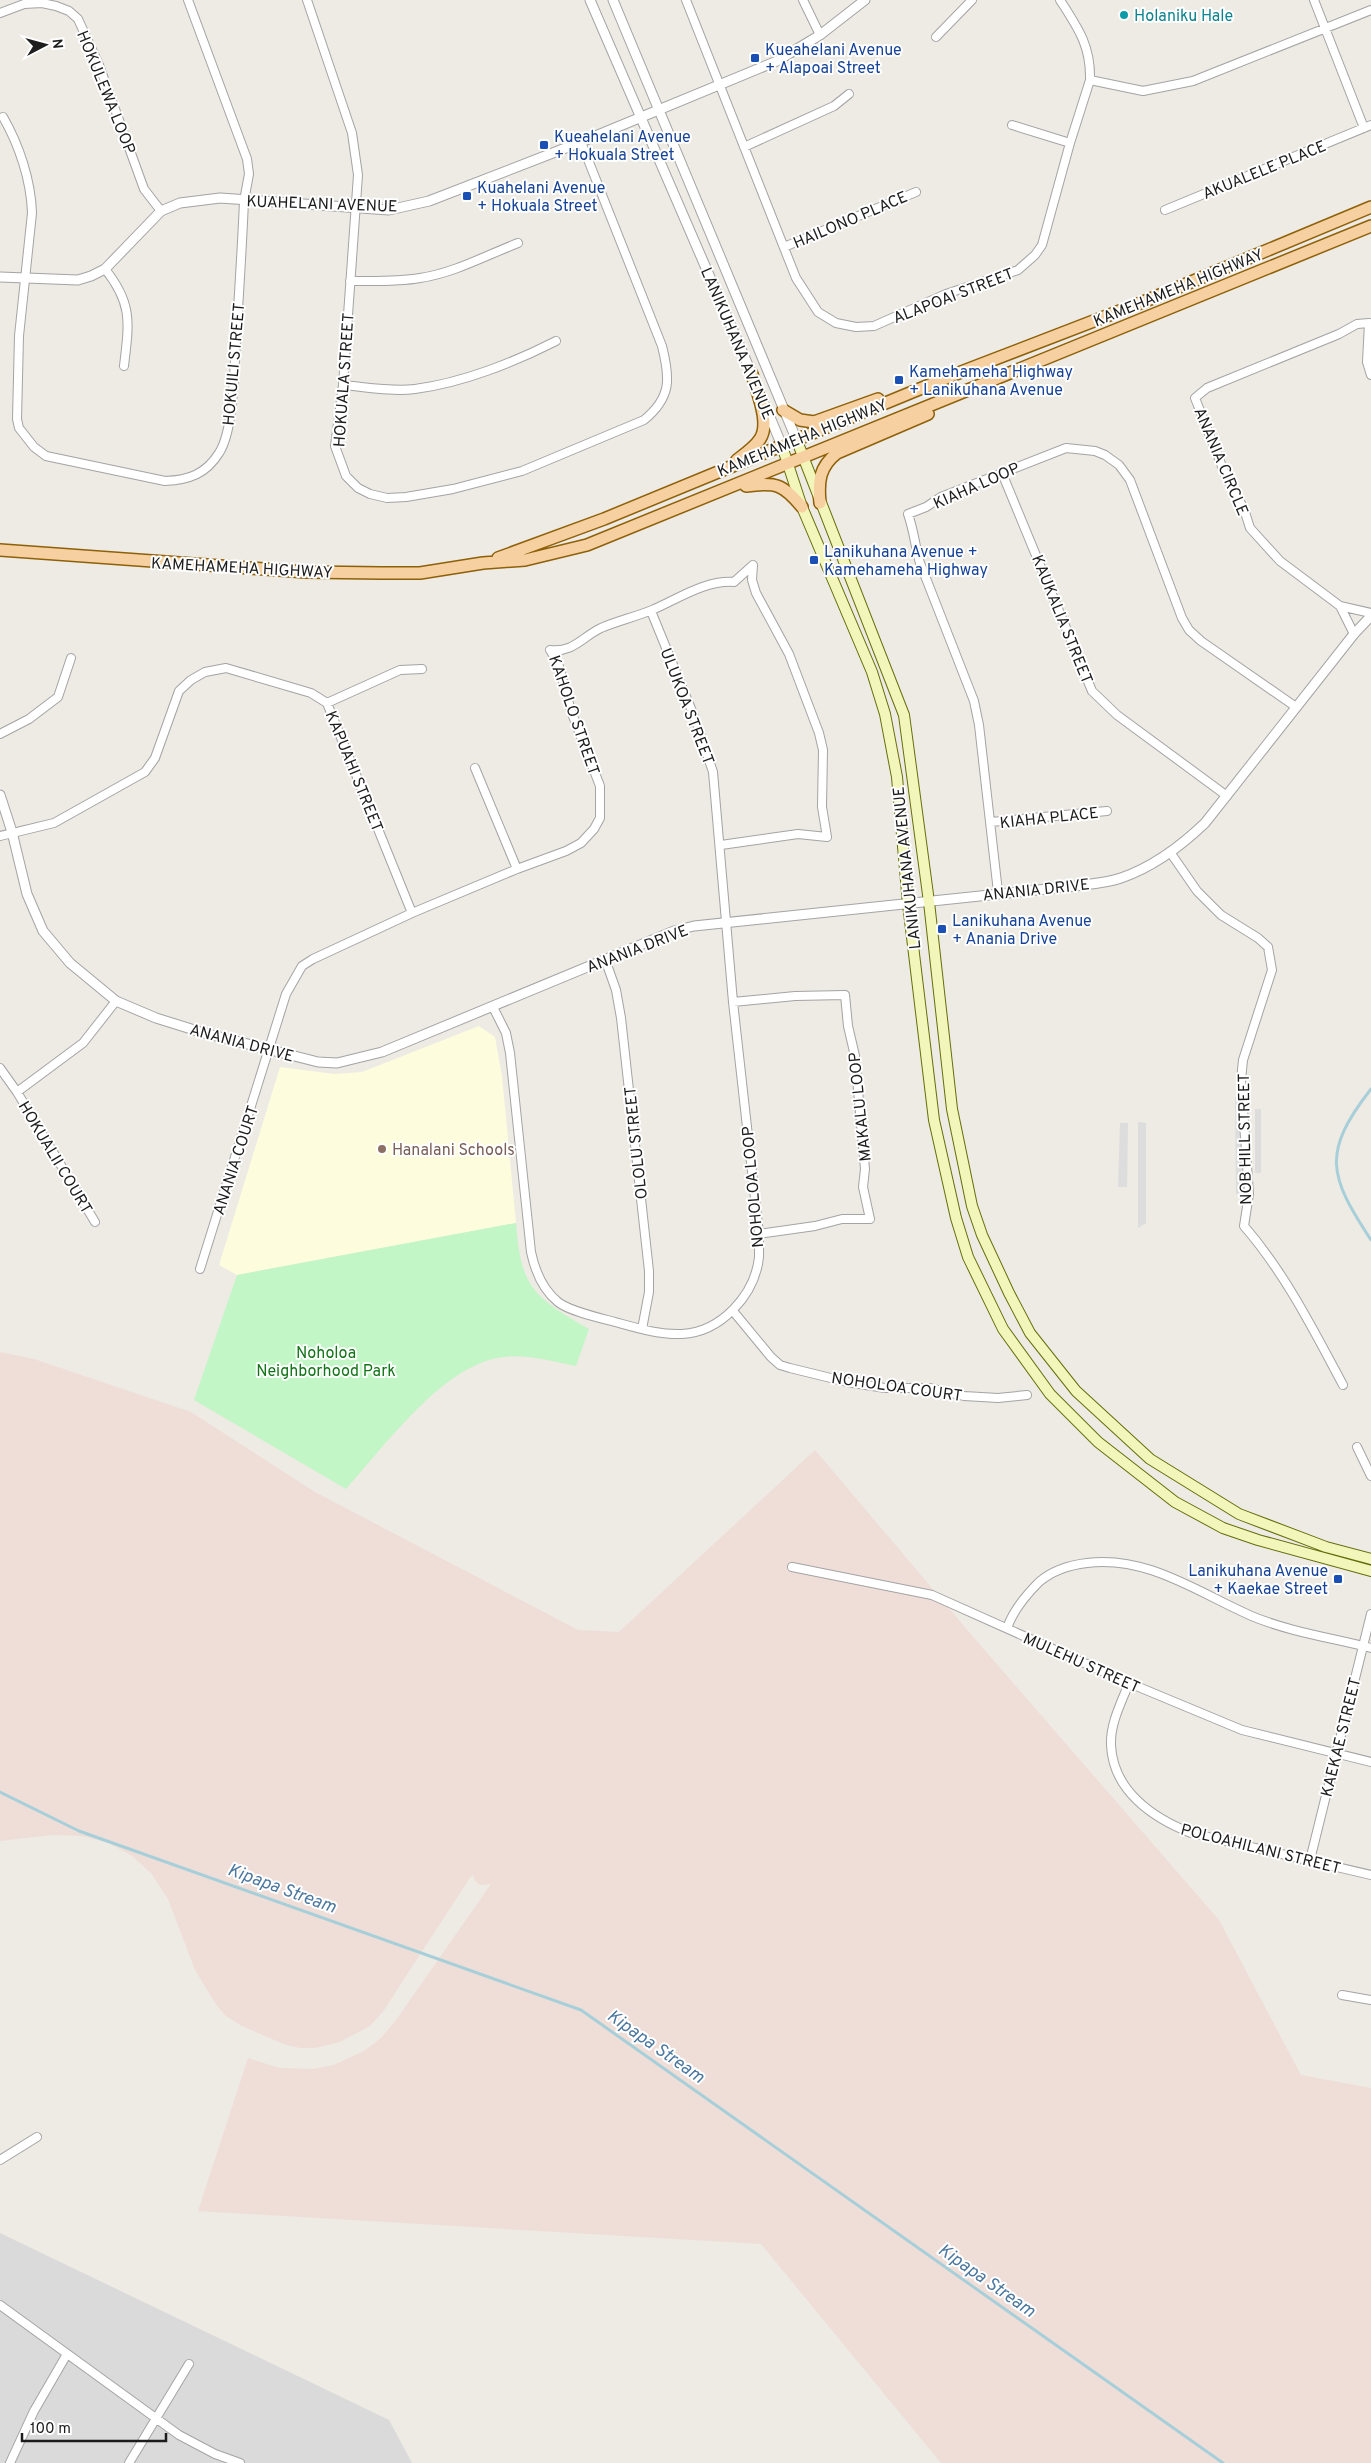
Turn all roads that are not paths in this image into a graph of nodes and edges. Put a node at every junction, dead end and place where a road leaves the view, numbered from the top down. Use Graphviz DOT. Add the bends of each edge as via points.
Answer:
graph roads {
  1 [pos="188,0"];
  2 [pos="308,0"];
  3 [pos="590,0"];
  4 [pos="613,0"];
  5 [pos="686,0"];
  6 [pos="803,0"];
  7 [pos="865,0"];
  8 [pos="972,0"];
  9 [pos="1060,0"];
  10 [pos="1314,0"];
  11 [pos="1371,10"];
  12 [pos="0,12"];
  13 [pos="1325,29"];
  14 [pos="820,34"];
  15 [pos="936,37"];
  16 [pos="1090,80"];
  17 [pos="720,85"];
  18 [pos="849,94"];
  19 [pos="657,109"];
  20 [pos="640,116"];
  21 [pos="3,117"];
  22 [pos="1012,125"];
  23 [pos="1367,126"];
  24 [pos="581,142"];
  25 [pos="1070,143"];
  26 [pos="744,147"];
  27 [pos="916,192"];
  28 [pos="244,201"];
  29 [pos="357,207"];
  30 [pos="1371,207"];
  31 [pos="1165,210"];
  32 [pos="162,211"];
  33 [pos="1371,226"];
  34 [pos="518,243"];
  35 [pos="784,247"];
  36 [pos="105,269"];
  37 [pos="0,277"];
  38 [pos="24,279"];
  39 [pos="350,281"];
  40 [pos="556,341"];
  41 [pos="124,366"];
  42 [pos="752,374"];
  43 [pos="956,374"];
  44 [pos="1371,375"];
  45 [pos="1002,377"];
  46 [pos="343,385"];
  47 [pos="783,410"];
  48 [pos="796,441"];
  49 [pos="782,446"];
  50 [pos="803,458"];
  51 [pos="787,464"];
  52 [pos="728,467"];
  53 [pos="1002,473"];
  54 [pos="730,488"];
  55 [pos="820,503"];
  56 [pos="802,506"];
  57 [pos="0,550"];
  58 [pos="483,563"];
  59 [pos="1340,606"];
  60 [pos="651,611"];
  61 [pos="1371,614"];
  62 [pos="1354,634"];
  63 [pos="71,658"];
  64 [pos="422,669"];
  65 [pos="327,703"];
  66 [pos="1296,707"];
  67 [pos="0,734"];
  68 [pos="475,768"];
  69 [pos="0,795"];
  70 [pos="1227,796"];
  71 [pos="1107,811"];
  72 [pos="991,822"];
  73 [pos="12,832"];
  74 [pos="0,836"];
  75 [pos="720,845"];
  76 [pos="1170,852"];
  77 [pos="517,869"];
  78 [pos="998,892"];
  79 [pos="929,902"];
  80 [pos="908,904"];
  81 [pos="412,912"];
  82 [pos="726,923"];
  83 [pos="605,959"];
  84 [pos="116,1001"];
  85 [pos="733,1002"];
  86 [pos="494,1007"];
  87 [pos="269,1051"];
  88 [pos="0,1068"];
  89 [pos="17,1092"];
  90 [pos="95,1222"];
  91 [pos="759,1234"];
  92 [pos="200,1269"];
  93 [pos="733,1311"];
  94 [pos="642,1329"];
  95 [pos="1343,1385"];
  96 [pos="1027,1395"];
  97 [pos="1357,1447"];
  98 [pos="1371,1476"];
  99 [pos="1371,1559"];
  100 [pos="792,1567"];
  101 [pos="1371,1571"];
  102 [pos="1371,1614"];
  103 [pos="1007,1628"];
  104 [pos="1367,1647"];
  105 [pos="1129,1683"];
  106 [pos="1335,1753"];
  107 [pos="1371,1762"];
  108 [pos="1310,1860"];
  109 [pos="1371,1875"];
  110 [pos="1342,1995"];
  111 [pos="1371,2000"];
  112 [pos="37,2137"];
  113 [pos="0,2160"];
  114 [pos="0,2305"];
  115 [pos="67,2354"];
  116 [pos="188,2364"];
  117 [pos="154,2418"];
  118 [pos="10,2463"];
  119 [pos="129,2463"];
  120 [pos="240,2463"];
  1 -- 28 [label="street, HOKUILI STREET" via="247,159 249,174"];
  2 -- 29 [label="street, HOKUALA STREET" via="352,133 358,175"];
  3 -- 20 [label="street, LANIKUHANA AVENUE"];
  4 -- 19 [label="street, LANIKUHANA AVENUE"];
  5 -- 17 [label="street, ALAPOAI STREET"];
  6 -- 14 [label="street"];
  7 -- 14 [label="street, KUAHELANI AVENUE"];
  8 -- 15 [label="street"];
  9 -- 16 [label="street, ALAPOAI STREET" via="1086,44 1091,64"];
  10 -- 13 [label="street"];
  11 -- 13 [label="street"];
  12 -- 32 [label="street, HOKULEWA LOOP" via="24,4 42,3 62,8 78,19 99,65 144,190"];
  13 -- 16 [label="street" via="1193,81 1143,90"];
  13 -- 23 [label="street"];
  14 -- 17 [label="street, KUAHELANI AVENUE" via="777,61"];
  16 -- 25 [label="street, ALAPOAI STREET"];
  17 -- 19 [label="street, KUAHELANI AVENUE"];
  17 -- 26 [label="street, ALAPOAI STREET"];
  18 -- 26 [label="street" via="834,106"];
  19 -- 20 [label="street, KUAHELANI AVENUE"];
  19 -- 47 [label="street, LANIKUHANA AVENUE"];
  20 -- 24 [label="street, KUAHELANI AVENUE"];
  20 -- 42 [label="street, LANIKUHANA AVENUE"];
  21 -- 38 [label="street, HOKUILI STREET" via="12,133 32,196"];
  22 -- 25 [label="street"];
  23 -- 31 [label="street, AKUALELE PLACE"];
  24 -- 29 [label="street, KUAHELANI AVENUE" via="429,201 389,210"];
  24 -- 46 [label="street, HOKUALA STREET" via="662,346 668,381 657,410 644,420 522,471 453,489 387,498 358,488 342,469 335,446"];
  25 -- 35 [label="street, ALAPOAI STREET" via="1042,244 1029,262 1018,270 946,294 874,326 836,323 818,312 796,278"];
  26 -- 35 [label="street, ALAPOAI STREET"];
  27 -- 35 [label="street, HAILONO PLACE"];
  28 -- 29 [label="street, KUAHELANI AVENUE"];
  28 -- 32 [label="street, KUAHELANI AVENUE" via="200,200 180,203"];
  28 -- 38 [label="street, HOKUILI STREET" via="228,430 210,466 185,480 165,481 46,456 34,447 19,428 16,400"];
  29 -- 39 [label="street, HOKUALA STREET"];
  30 -- 43 [label="main road, KAMEHAMEHA HIGHWAY" via="1142,302"];
  32 -- 36 [label="street, KUAHELANI AVENUE"];
  33 -- 45 [label="main road, KAMEHAMEHA HIGHWAY"];
  34 -- 39 [label="street" via="441,274 397,281"];
  36 -- 38 [label="street, KUAHELANI AVENUE" via="78,280"];
  36 -- 41 [label="street" via="124,296 127,308"];
  37 -- 38 [label="street, KUAHELANI AVENUE"];
  39 -- 46 [label="street, HOKUALA STREET"];
  40 -- 46 [label="street" via="533,353 451,382 414,389"];
  42 -- 49 [label="street, LANIKUHANA AVENUE"];
  42 -- 52 [label="main road" via="763,432 751,449"];
  43 -- 47 [label="main road" via="814,422 800,420"];
  43 -- 48 [label="main road, KAMEHAMEHA HIGHWAY"];
  44 -- 59 [label="street, ANANIA CIRCLE" via="1367,362 1369,323 1357,324 1207,388 1196,398 1250,528 1280,562"];
  45 -- 50 [label="main road, KAMEHAMEHA HIGHWAY"];
  45 -- 55 [label="main road" via="905,426 836,453 828,459 820,475"];
  47 -- 48 [label="street, LANIKUHANA AVENUE"];
  48 -- 49 [label="main road, KAMEHAMEHA HIGHWAY"];
  48 -- 50 [label="main road, LANIKUHANA AVENUE"];
  49 -- 51 [label="main road, LANIKUHANA AVENUE"];
  49 -- 52 [label="main road, KAMEHAMEHA HIGHWAY"];
  50 -- 51 [label="main road, KAMEHAMEHA HIGHWAY"];
  50 -- 55 [label="main road, LANIKUHANA AVENUE"];
  51 -- 54 [label="main road, KAMEHAMEHA HIGHWAY"];
  51 -- 56 [label="main road, LANIKUHANA AVENUE"];
  52 -- 58 [label="main road, KAMEHAMEHA HIGHWAY" via="604,519"];
  53 -- 66 [label="street, KIAHA LOOP" via="1066,448 1095,451 1119,465 1130,480 1189,630"];
  53 -- 70 [label="street, KAUKALIA STREET" via="1092,690 1117,715"];
  53 -- 72 [label="street, KIAHA LOOP" via="941,496 908,514 916,535 915,547 920,563 974,701"];
  54 -- 56 [label="main road" via="777,484"];
  54 -- 58 [label="main road, KAMEHAMEHA HIGHWAY" via="587,545 525,560"];
  55 -- 79 [label="main road, LANIKUHANA AVENUE" via="904,715"];
  56 -- 80 [label="main road, LANIKUHANA AVENUE" via="872,672 885,714 897,776"];
  57 -- 58 [label="main road, KAMEHAMEHA HIGHWAY" via="315,572 420,573"];
  59 -- 61 [label="street, ANANIA CIRCLE"];
  59 -- 62 [label="street, ANANIA CIRCLE"];
  60 -- 75 [label="street, ULUKOA STREET" via="713,772"];
  60 -- 75 [label="street, KAHOLO STREET" via="720,581 734,582 753,566 752,580 756,592 790,654 819,733 823,750 822,807 827,837 798,834"];
  60 -- 77 [label="street, KAHOLO STREET" via="600,628 568,649 550,650 558,663 568,702 600,786 600,818 581,844 550,859"];
  61 -- 62 [label="street, ANANIA DRIVE"];
  62 -- 66 [label="street, ANANIA DRIVE"];
  63 -- 67 [label="street" via="58,697 44,710"];
  64 -- 65 [label="street" via="400,670"];
  65 -- 73 [label="street, KAPUAHI STREET" via="311,693 226,668 205,672 179,691 155,758 145,772 54,823"];
  65 -- 81 [label="street, KAPUAHI STREET"];
  66 -- 70 [label="street, ANANIA DRIVE"];
  68 -- 77 [label="street"];
  69 -- 73 [label="street, ANANIA DRIVE"];
  70 -- 76 [label="street, ANANIA DRIVE" via="1205,823"];
  71 -- 72 [label="street, KIAHA PLACE"];
  72 -- 78 [label="street, KIAHA LOOP"];
  73 -- 74 [label="street, KAPUAHI STREET"];
  73 -- 84 [label="street, ANANIA DRIVE" via="27,894 43,931 70,963"];
  75 -- 82 [label="street, ULUKOA STREET"];
  76 -- 78 [label="street, ANANIA DRIVE" via="1144,869 1120,878 1075,886"];
  76 -- 95 [label="street, NOB HILL STREET" via="1197,891 1221,915 1268,947 1272,970 1244,1060 1241,1080 1249,1194 1244,1226 1306,1317"];
  77 -- 81 [label="street, KAHOLO STREET"];
  78 -- 79 [label="street, ANANIA DRIVE"];
  79 -- 80 [label="street, ANANIA DRIVE"];
  79 -- 99 [label="main road, LANIKUHANA AVENUE" via="952,1109 972,1206 982,1235 1030,1333 1076,1391 1150,1459 1239,1514 1326,1547"];
  80 -- 82 [label="street, ANANIA DRIVE"];
  80 -- 101 [label="main road, LANIKUHANA AVENUE" via="934,1120 942,1156 968,1257 1003,1329 1050,1394 1098,1442 1175,1502 1223,1528"];
  81 -- 87 [label="street, KAHOLO STREET" via="302,966 286,994"];
  82 -- 83 [label="street, ANANIA DRIVE" via="674,931"];
  82 -- 85 [label="street, NOHOLOA LOOP"];
  83 -- 86 [label="street, ANANIA DRIVE"];
  83 -- 94 [label="street, OLOLU STREET" via="616,990 621,1018 649,1271 649,1292"];
  84 -- 87 [label="street, ANANIA DRIVE" via="156,1018"];
  84 -- 89 [label="street" via="83,1043"];
  85 -- 91 [label="street, NOHOLOA LOOP"];
  85 -- 91 [label="street, MAKALU LOOP" via="845,995 855,1056 865,1169 863,1187 870,1219 842,1218 815,1226"];
  86 -- 87 [label="street, ANANIA DRIVE" via="356,1060 318,1062"];
  86 -- 94 [label="street, NOHOLOA LOOP" via="506,1033 510,1053 526,1217 535,1269 545,1288 559,1303"];
  87 -- 92 [label="street, ANANIA COURT"];
  88 -- 89 [label="street, HOKUALII COURT"];
  89 -- 90 [label="street, HOKUALII COURT"];
  91 -- 93 [label="street, NOHOLOA LOOP" via="759,1258 753,1277 746,1294"];
  93 -- 94 [label="street, NOHOLOA LOOP" via="702,1331 683,1334"];
  93 -- 96 [label="street, NOHOLOA COURT" via="771,1357 790,1368 885,1388 930,1388 964,1396 998,1398"];
  97 -- 98 [label="street"];
  100 -- 103 [label="street, MULEHU STREET" via="932,1595"];
  102 -- 104 [label="street, KAEKAE STREET"];
  103 -- 104 [label="street" via="1030,1591 1044,1578 1074,1564 1114,1560 1155,1571 1255,1617"];
  103 -- 105 [label="street, MULEHU STREET"];
  104 -- 106 [label="street, KAEKAE STREET"];
  105 -- 106 [label="street, MULEHU STREET" via="1242,1730"];
  105 -- 108 [label="street, POLOAHILANI STREET" via="1115,1719 1111,1746 1120,1778 1143,1808 1166,1823 1191,1833"];
  106 -- 107 [label="street, MULEHU STREET"];
  106 -- 108 [label="street, KAEKAE STREET"];
  108 -- 109 [label="street, POLOAHILANI STREET"];
  110 -- 111 [label="street"];
  112 -- 113 [label="street"];
  114 -- 115 [label="street"];
  115 -- 117 [label="street"];
  115 -- 118 [label="street" via="34,2411"];
  116 -- 117 [label="street"];
  117 -- 119 [label="street"];
  117 -- 120 [label="street" via="215,2454"];
}
